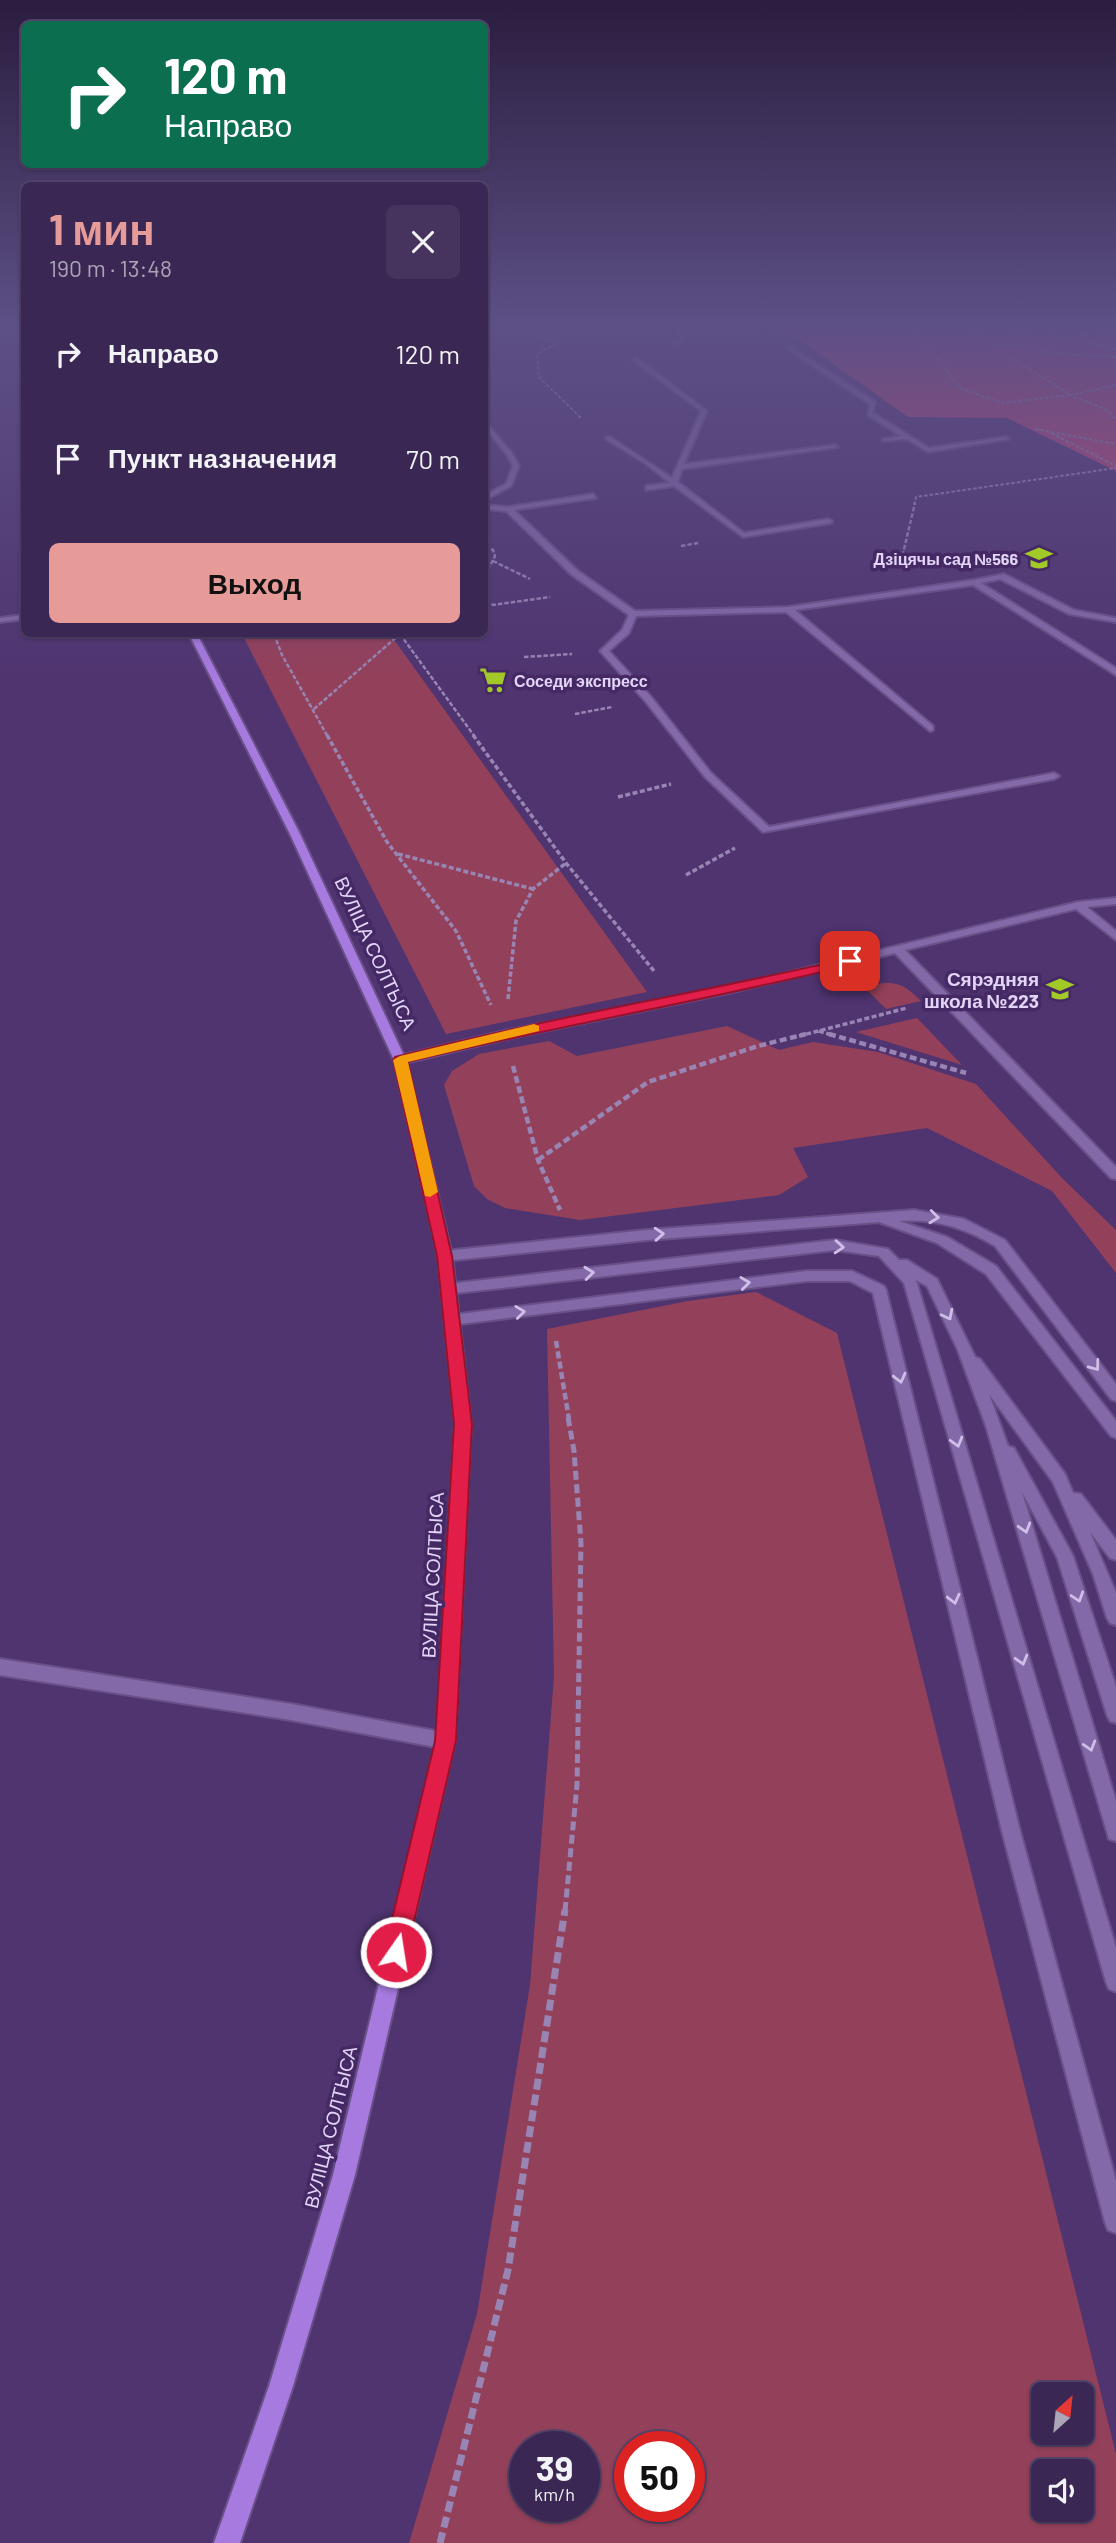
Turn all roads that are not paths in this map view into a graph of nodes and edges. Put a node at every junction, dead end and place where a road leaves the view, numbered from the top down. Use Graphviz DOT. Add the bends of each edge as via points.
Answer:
graph roads {
  1 [pos="500,442"];
  2 [pos="614,442"];
  3 [pos="691,442"];
  4 [pos="915,442"];
  5 [pos="987,442"];
  6 [pos="835,447"];
  7 [pos="680,467"];
  8 [pos="674,484"];
  9 [pos="649,488"];
  10 [pos="488,496"];
  11 [pos="593,496"];
  12 [pos="488,507"];
  13 [pos="508,509"];
  14 [pos="828,521"];
  15 [pos="974,582"];
  16 [pos="789,609"];
  17 [pos="633,614"];
  18 [pos="21,617"];
  19 [pos="0,620"];
  20 [pos="1116,620"];
  21 [pos="195,637"];
  22 [pos="1116,672"];
  23 [pos="930,727"];
  24 [pos="1054,776"];
  25 [pos="1116,901"];
  26 [pos="1078,905"];
  27 [pos="1116,937"];
  28 [pos="899,950"];
  29 [pos="400,1060"];
  30 [pos="1116,1175"];
  31 [pos="880,1219"];
  32 [pos="883,1252"];
  33 [pos="444,1256"];
  34 [pos="448,1289"];
  35 [pos="452,1320"];
  36 [pos="964,1348"];
  37 [pos="1116,1395"];
  38 [pos="994,1426"];
  39 [pos="1116,1432"];
  40 [pos="1059,1479"];
  41 [pos="1116,1553"];
  42 [pos="1116,1618"];
  43 [pos="0,1667"];
  44 [pos="1116,1715"];
  45 [pos="446,1741"];
  46 [pos="1116,1832"];
  47 [pos="1116,1982"];
  48 [pos="1116,2222"];
  49 [pos="227,2543"];
  1 -- 10 [label="street" via="516,466 509,485"];
  2 -- 8 [label="street"];
  3 -- 7 [label="street"];
  4 -- 5 [label="street" via="928,450"];
  6 -- 7 [label="street"];
  7 -- 8 [label="street"];
  8 -- 9 [label="street"];
  8 -- 14 [label="street" via="743,535"];
  11 -- 13 [label="street"];
  12 -- 13 [label="street"];
  13 -- 17 [label="street" via="575,573"];
  15 -- 16 [label="street"];
  15 -- 20 [label="street" via="1001,576 1072,612"];
  15 -- 22 [label="street"];
  16 -- 17 [label="street"];
  16 -- 23 [label="street"];
  17 -- 24 [label="street" via="626,631 604,651 708,775 767,830"];
  18 -- 19 [label="street"];
  21 -- 29 [label="main road, ВУЛІЦА СОЛТЫСА" via="295,834"];
  25 -- 26 [label="street"];
  26 -- 27 [label="street"];
  26 -- 28 [label="street"];
  28 -- 29 [label="street"];
  28 -- 30 [label="street"];
  29 -- 33 [label="main road, ВУЛІЦА СОЛТЫСА"];
  33 -- 31 [label="street, one-way" via="648,1235"];
  31 -- 37 [label="street, one-way" via="944,1218 975,1227 1000,1243"];
  31 -- 39 [label="street" via="942,1240 991,1270"];
  34 -- 32 [label="street, one-way" via="835,1245"];
  32 -- 36 [label="street, one-way" via="932,1283"];
  32 -- 47 [label="street, one-way" via="910,1281"];
  33 -- 34 [label="main road, ВУЛІЦА СОЛТЫСА"];
  34 -- 35 [label="main road, ВУЛІЦА СОЛТЫСА"];
  35 -- 45 [label="main road, ВУЛІЦА СОЛТЫСА" via="463,1424"];
  35 -- 48 [label="street, one-way" via="807,1276 852,1276 879,1290 1010,1831"];
  36 -- 38 [label="street"];
  36 -- 40 [label="street"];
  38 -- 44 [label="street, one-way" via="1065,1556"];
  38 -- 46 [label="street, one-way"];
  40 -- 41 [label="street"];
  40 -- 42 [label="street"];
  43 -- 45 [label="street"];
  45 -- 49 [label="main road, ВУЛІЦА СОЛТЫСА" via="344,2175 281,2386"];
}
